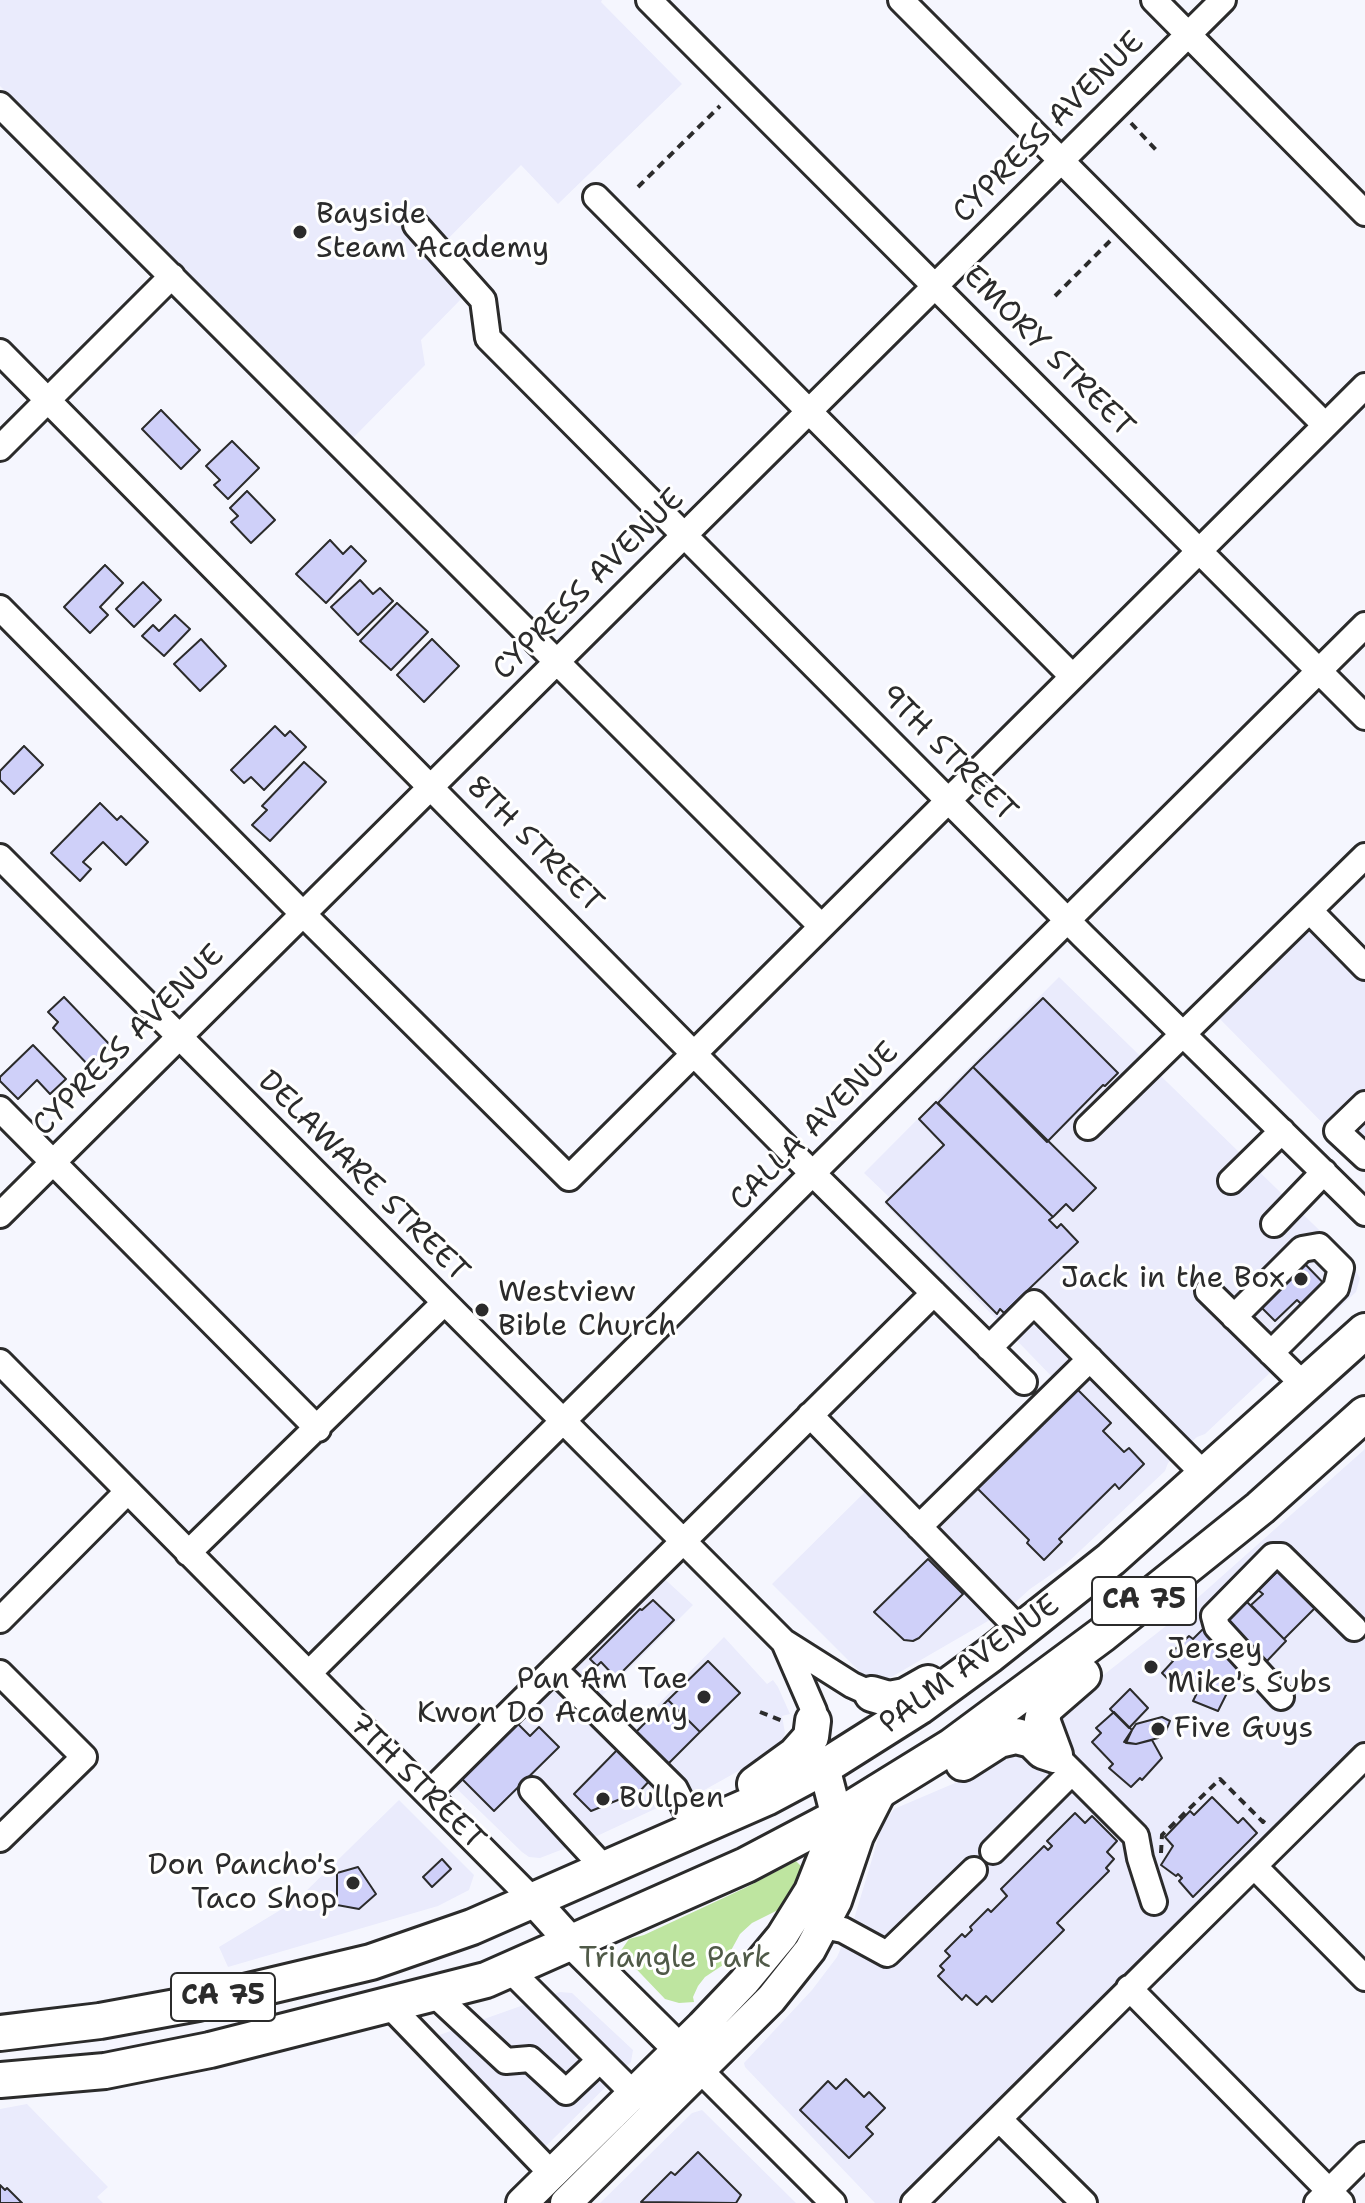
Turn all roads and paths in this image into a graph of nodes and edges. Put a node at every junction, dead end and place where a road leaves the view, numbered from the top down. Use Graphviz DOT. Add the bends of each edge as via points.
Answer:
graph roads {
  1 [pos="649,0"];
  2 [pos="901,0"];
  3 [pos="1154,0"];
  4 [pos="1223,0"];
  5 [pos="1189,34"];
  6 [pos="0,105"];
  7 [pos="720,106"];
  8 [pos="1116,107"];
  9 [pos="1157,151"];
  10 [pos="1062,160"];
  11 [pos="638,187"];
  12 [pos="596,197"];
  13 [pos="1365,213"];
  14 [pos="416,225"];
  15 [pos="1126,225"];
  16 [pos="172,276"];
  17 [pos="936,285"];
  18 [pos="1055,296"];
  19 [pos="0,352"];
  20 [pos="1365,386"];
  21 [pos="48,400"];
  22 [pos="810,411"];
  23 [pos="1325,425"];
  24 [pos="0,448"];
  25 [pos="684,536"];
  26 [pos="1199,550"];
  27 [pos="0,608"];
  28 [pos="1365,625"];
  29 [pos="557,662"];
  30 [pos="1319,670"];
  31 [pos="1072,676"];
  32 [pos="1365,717"];
  33 [pos="431,787"];
  34 [pos="948,800"];
  35 [pos="1365,856"];
  36 [pos="0,857"];
  37 [pos="1310,911"];
  38 [pos="303,914"];
  39 [pos="1067,920"];
  40 [pos="821,926"];
  41 [pos="1365,967"];
  42 [pos="1184,1035"];
  43 [pos="179,1037"];
  44 [pos="694,1053"];
  45 [pos="1365,1104"];
  46 [pos="0,1109"];
  47 [pos="1088,1127"];
  48 [pos="1282,1131"];
  49 [pos="1365,1157"];
  50 [pos="53,1162"];
  51 [pos="1324,1172"];
  52 [pos="813,1173"];
  53 [pos="1231,1181"];
  54 [pos="1365,1213"];
  55 [pos="0,1215"];
  56 [pos="1274,1224"];
  57 [pos="1208,1291"];
  58 [pos="934,1293"];
  59 [pos="444,1303"];
  60 [pos="1234,1317"];
  61 [pos="1365,1331"];
  62 [pos="989,1348"];
  63 [pos="1271,1353"];
  64 [pos="1090,1359"];
  65 [pos="0,1362"];
  66 [pos="1024,1382"];
  67 [pos="1303,1384"];
  68 [pos="1365,1414"];
  69 [pos="810,1415"];
  70 [pos="562,1422"];
  71 [pos="318,1429"];
  72 [pos="1204,1474"];
  73 [pos="128,1491"];
  74 [pos="1260,1508"];
  75 [pos="919,1527"];
  76 [pos="683,1541"];
  77 [pos="188,1553"];
  78 [pos="0,1620"];
  79 [pos="1354,1628"];
  80 [pos="1020,1630"];
  81 [pos="784,1642"];
  82 [pos="990,1655"];
  83 [pos="554,1669"];
  84 [pos="0,1673"];
  85 [pos="309,1673"];
  86 [pos="872,1694"];
  87 [pos="1281,1697"];
  88 [pos="760,1712"];
  89 [pos="800,1722"];
  90 [pos="1365,1756"];
  91 [pos="1064,1764"];
  92 [pos="824,1767"];
  93 [pos="898,1779"];
  94 [pos="532,1790"];
  95 [pos="428,1794"];
  96 [pos="1268,1816"];
  97 [pos="837,1817"];
  98 [pos="705,1826"];
  99 [pos="2,1835"];
  100 [pos="993,1851"];
  101 [pos="1156,1862"];
  102 [pos="1254,1866"];
  103 [pos="606,1870"];
  104 [pos="974,1870"];
  105 [pos="534,1901"];
  106 [pos="1154,1902"];
  107 [pos="824,1926"];
  108 [pos="572,1943"];
  109 [pos="510,1970"];
  110 [pos="1365,1978"];
  111 [pos="1129,1988"];
  112 [pos="434,1994"];
  113 [pos="390,2006"];
  114 [pos="0,2033"];
  115 [pos="678,2049"];
  116 [pos="600,2060"];
  117 [pos="700,2070"];
  118 [pos="0,2080"];
  119 [pos="633,2093"];
  120 [pos="999,2119"];
  121 [pos="1365,2155"];
  122 [pos="552,2174"];
  123 [pos="1329,2199"];
  124 [pos="573,2201"];
  125 [pos="522,2203"];
  126 [pos="833,2203"];
  127 [pos="914,2203"];
  128 [pos="1084,2203"];
  1 -- 17 [label="street, EMORY STREET"];
  2 -- 10 [label="street"];
  3 -- 5 [label="street"];
  4 -- 5 [label="street, CYPRESS AVENUE"];
  5 -- 8 [label="street, CYPRESS AVENUE"];
  5 -- 13 [label="street"];
  6 -- 16 [label="street"];
  7 -- 11 [label="path"];
  8 -- 9 [label="path"];
  8 -- 10 [label="street, CYPRESS AVENUE"];
  10 -- 15 [label="street"];
  10 -- 17 [label="street, CYPRESS AVENUE"];
  12 -- 22 [label="street"];
  14 -- 25 [label="street, 9TH STREET" via="483,300 488,338"];
  15 -- 18 [label="path"];
  15 -- 23 [label="street"];
  16 -- 21 [label="street"];
  16 -- 29 [label="street"];
  17 -- 22 [label="street, CYPRESS AVENUE"];
  17 -- 26 [label="street, EMORY STREET"];
  19 -- 21 [label="street, 8TH STREET"];
  20 -- 23 [label="street"];
  21 -- 24 [label="street"];
  21 -- 33 [label="street, 8TH STREET"];
  22 -- 25 [label="street, CYPRESS AVENUE"];
  22 -- 31 [label="street"];
  23 -- 26 [label="street"];
  25 -- 29 [label="street, CYPRESS AVENUE"];
  25 -- 34 [label="street, 9TH STREET"];
  26 -- 30 [label="street, EMORY STREET"];
  26 -- 31 [label="street"];
  27 -- 38 [label="street"];
  28 -- 30 [label="street, CALLA AVENUE"];
  29 -- 33 [label="street, CYPRESS AVENUE"];
  29 -- 40 [label="street"];
  30 -- 32 [label="street, EMORY STREET"];
  30 -- 39 [label="street, CALLA AVENUE"];
  31 -- 34 [label="street"];
  33 -- 38 [label="street, CYPRESS AVENUE"];
  33 -- 44 [label="street, 8TH STREET"];
  34 -- 39 [label="street, 9TH STREET"];
  34 -- 40 [label="street"];
  35 -- 37 [label="street"];
  36 -- 43 [label="street, DELAWARE STREET"];
  37 -- 41 [label="street"];
  37 -- 42 [label="street"];
  38 -- 43 [label="street, CYPRESS AVENUE"];
  38 -- 44 [label="street" via="569,1178"];
  39 -- 42 [label="street, 9TH STREET"];
  39 -- 52 [label="street, CALLA AVENUE"];
  40 -- 44 [label="street"];
  42 -- 47 [label="street"];
  42 -- 48 [label="street, 9TH STREET"];
  43 -- 50 [label="street, CYPRESS AVENUE"];
  43 -- 59 [label="street, DELAWARE STREET"];
  44 -- 52 [label="street, 8TH STREET"];
  45 -- 49 [label="street" via="1337,1131"];
  46 -- 50 [label="street"];
  48 -- 51 [label="street, 9TH STREET"];
  48 -- 53 [label="street"];
  50 -- 55 [label="street, CYPRESS AVENUE"];
  50 -- 71 [label="street"];
  51 -- 54 [label="street, 9TH STREET"];
  51 -- 56 [label="street"];
  52 -- 58 [label="street, 8TH STREET"];
  52 -- 70 [label="street, CALLA AVENUE"];
  57 -- 60 [label="street"];
  58 -- 62 [label="street, 8TH STREET"];
  58 -- 69 [label="street"];
  59 -- 70 [label="street, DELAWARE STREET"];
  59 -- 71 [label="street"];
  60 -- 63 [label="street"];
  60 -- 63 [label="street" via="1302,1249 1319,1246 1341,1268 1336,1288"];
  61 -- 67 [label="highway, PALM AVENUE / CA 75"];
  62 -- 64 [label="street" via="1034,1303"];
  62 -- 66 [label="street, 8TH STREET"];
  63 -- 67 [label="street"];
  64 -- 72 [label="street"];
  64 -- 75 [label="street"];
  65 -- 73 [label="street, 7TH STREET"];
  67 -- 72 [label="highway, PALM AVENUE / CA 75"];
  68 -- 74 [label="highway, PALM AVENUE / CA 75"];
  69 -- 75 [label="street"];
  69 -- 76 [label="street"];
  70 -- 76 [label="street, DELAWARE STREET"];
  70 -- 85 [label="street, CALLA AVENUE"];
  71 -- 77 [label="street"];
  72 -- 80 [label="highway, PALM AVENUE / CA 75" via="1111,1559"];
  73 -- 77 [label="street, 7TH STREET"];
  73 -- 78 [label="street"];
  74 -- 91 [label="highway" via="1195,1586 1045,1708 1042,1720"];
  74 -- 93 [label="highway, PALM AVENUE / CA 75" via="1103,1634 952,1746"];
  75 -- 80 [label="street"];
  76 -- 81 [label="street, DELAWARE STREET"];
  76 -- 83 [label="street"];
  77 -- 85 [label="street, 7TH STREET"];
  79 -- 87 [label="street" via="1281,1556 1273,1556 1214,1616 1217,1627"];
  80 -- 82 [label="highway, PALM AVENUE / CA 75"];
  81 -- 86 [label="street, DELAWARE STREET"];
  81 -- 89 [label="street, DELAWARE STREET" via="814,1711"];
  82 -- 86 [label="highway" via="905,1696"];
  82 -- 92 [label="highway, PALM AVENUE / CA 75"];
  83 -- 95 [label="street"];
  83 -- 98 [label="street" via="675,1789"];
  84 -- 99 [label="street" via="84,1757"];
  85 -- 95 [label="street, 7TH STREET"];
  88 -- 89 [label="path"];
  89 -- 98 [label="highway" via="811,1737 795,1755"];
  90 -- 102 [label="street"];
  91 -- 93 [label="highway" via="1032,1740 1016,1736 999,1740 969,1760"];
  91 -- 100 [label="street"];
  91 -- 106 [label="street" via="1136,1836"];
  92 -- 97 [label="main road"];
  92 -- 98 [label="highway, CA 75"];
  93 -- 97 [label="highway, PALM AVENUE / CA 75"];
  93 -- 107 [label="main road, PALM AVENUE" via="858,1836"];
  94 -- 103 [label="street"];
  95 -- 105 [label="street, 7TH STREET"];
  96 -- 101 [label="path" via="1263,1822 1220,1779 1162,1835 1163,1849"];
  97 -- 108 [label="highway, CA 75" via="746,1865"];
  97 -- 115 [label="main road" via="810,1891 782,1936"];
  98 -- 103 [label="highway, CA 75"];
  102 -- 110 [label="street"];
  102 -- 111 [label="street"];
  103 -- 105 [label="highway, CA 75"];
  104 -- 107 [label="street" via="887,1954 843,1930"];
  105 -- 108 [label="main road, 7TH STREET"];
  105 -- 114 [label="highway, CA 75" via="371,1962 198,2003"];
  107 -- 117 [label="main road, PALM AVENUE" via="771,1999"];
  108 -- 109 [label="highway, CA 75"];
  108 -- 115 [label="main road, 7TH STREET"];
  109 -- 112 [label="highway, CA 75"];
  109 -- 116 [label="street"];
  111 -- 120 [label="street"];
  111 -- 123 [label="street"];
  112 -- 113 [label="highway, CA 75"];
  112 -- 116 [label="street" via="506,2061 530,2059 566,2092"];
  113 -- 118 [label="highway, CA 75" via="105,2071"];
  113 -- 122 [label="street"];
  115 -- 117 [label="main road, 7TH STREET"];
  115 -- 119 [label="main road"];
  116 -- 119 [label="street"];
  117 -- 124 [label="main road, PALM AVENUE"];
  117 -- 126 [label="street, 7TH STREET"];
  119 -- 122 [label="main road"];
  120 -- 127 [label="street"];
  120 -- 128 [label="street"];
  121 -- 123 [label="street"];
  122 -- 124 [label="main road"];
  122 -- 125 [label="main road"];
}
